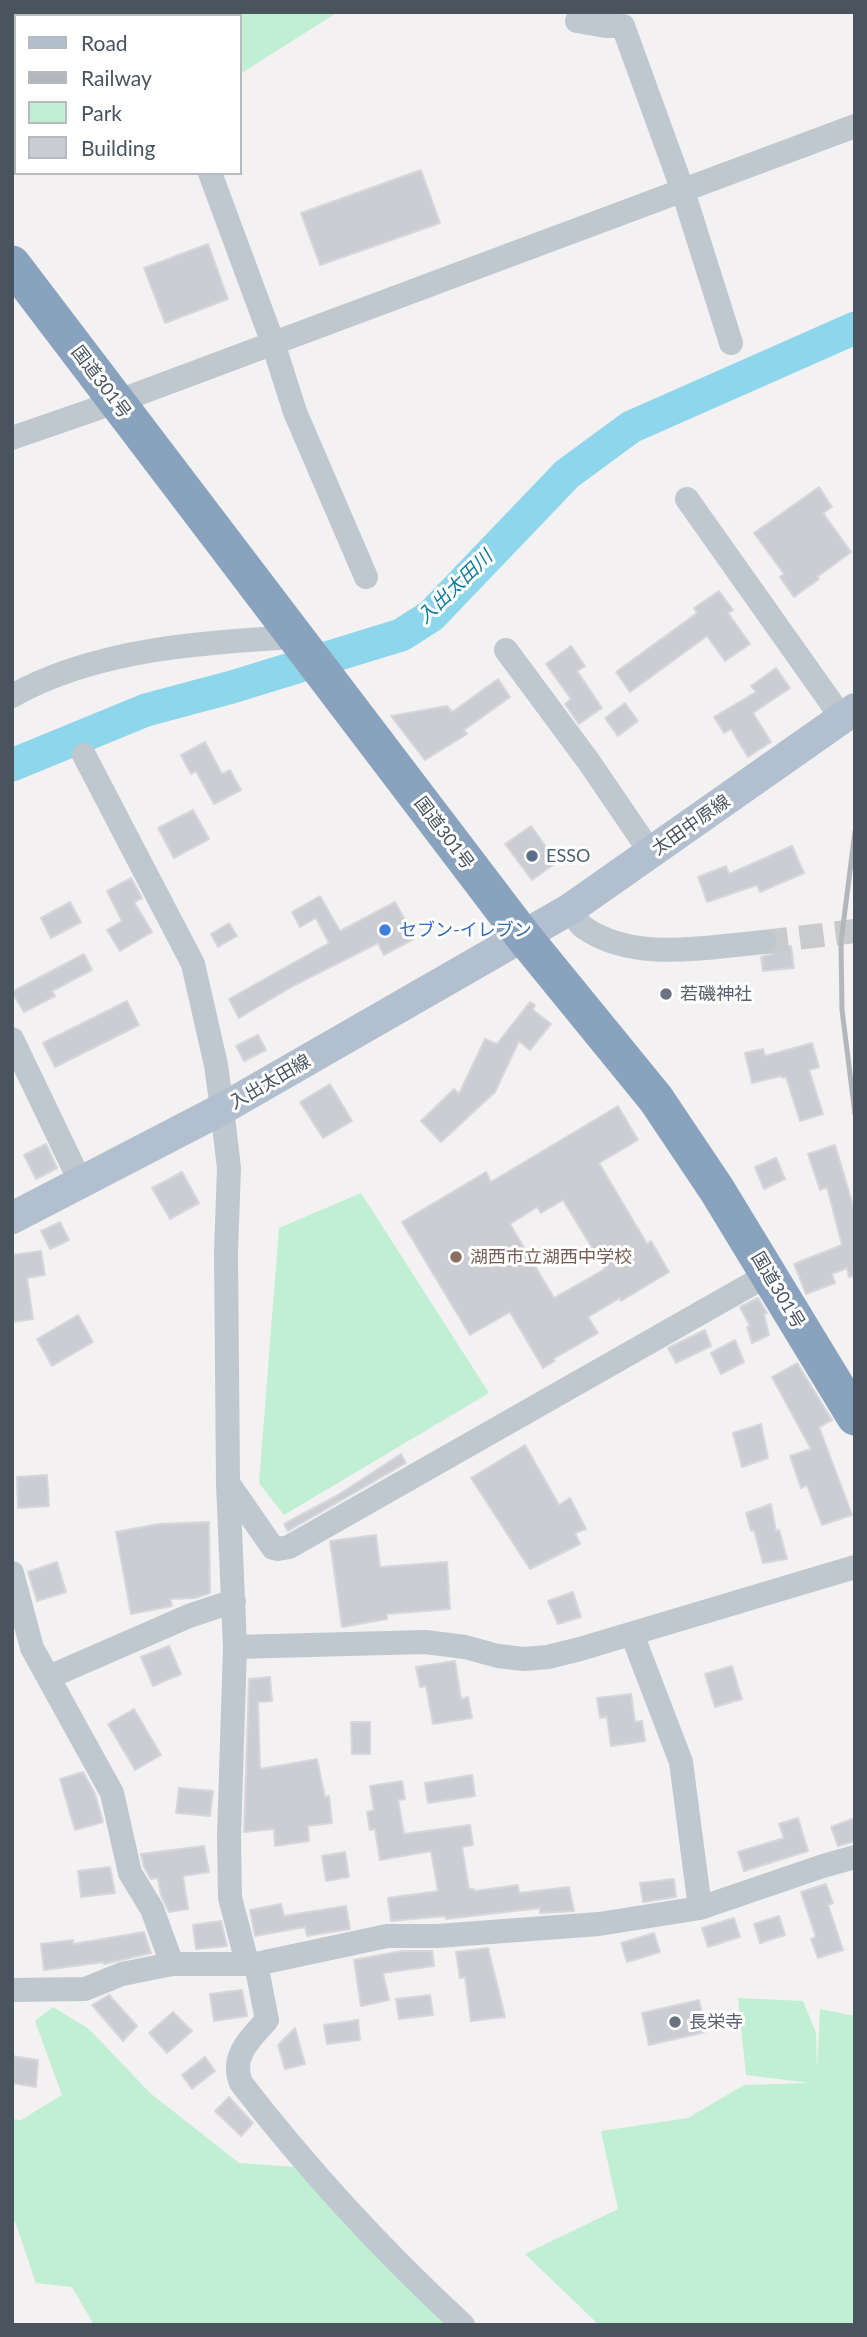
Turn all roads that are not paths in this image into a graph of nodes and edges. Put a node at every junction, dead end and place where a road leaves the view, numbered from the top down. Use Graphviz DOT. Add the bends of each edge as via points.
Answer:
graph roads {
  1 [pos="577,21"];
  2 [pos="855,126"];
  3 [pos="211,175"];
  4 [pos="683,191"];
  5 [pos="12,264"];
  6 [pos="273,342"];
  7 [pos="731,343"];
  8 [pos="116,402"];
  9 [pos="12,438"];
  10 [pos="687,499"];
  11 [pos="366,577"];
  12 [pos="297,637"];
  13 [pos="506,650"];
  14 [pos="12,696"];
  15 [pos="848,713"];
  16 [pos="84,755"];
  17 [pos="651,853"];
  18 [pos="570,909"];
  19 [pos="523,936"];
  20 [pos="764,942"];
  21 [pos="12,1039"];
  22 [pos="222,1109"];
  23 [pos="80,1181"];
  24 [pos="12,1219"];
  25 [pos="769,1274"];
  26 [pos="855,1417"];
  27 [pos="228,1483"];
  28 [pos="855,1567"];
  29 [pos="12,1573"];
  30 [pos="234,1601"];
  31 [pos="632,1634"];
  32 [pos="235,1647"];
  33 [pos="49,1677"];
  34 [pos="855,1857"];
  35 [pos="700,1908"];
  36 [pos="252,1963"];
  37 [pos="172,1964"];
  38 [pos="12,1990"];
  39 [pos="463,2325"];
  1 -- 4 [label="street" via="623,26"];
  2 -- 4 [label="street"];
  3 -- 6 [label="street"];
  4 -- 6 [label="street"];
  4 -- 7 [label="street"];
  5 -- 8 [label="highway, 国道301号"];
  6 -- 8 [label="street"];
  6 -- 11 [label="street" via="295,412"];
  8 -- 9 [label="street"];
  8 -- 12 [label="highway, 国道301号"];
  10 -- 15 [label="street"];
  12 -- 14 [label="street" via="127,655 65,673"];
  12 -- 19 [label="highway, 国道301号"];
  13 -- 17 [label="street"];
  15 -- 17 [label="main road, 太田中原線"];
  16 -- 22 [label="street" via="192,964"];
  17 -- 18 [label="main road, 太田中原線"];
  18 -- 19 [label="main road, 太田中原線"];
  18 -- 20 [label="street" via="581,926 645,949"];
  19 -- 22 [label="main road, 入出太田線"];
  19 -- 25 [label="highway, 国道301号" via="656,1099"];
  21 -- 23 [label="street"];
  22 -- 23 [label="main road, 入出太田線"];
  22 -- 27 [label="street" via="229,1168"];
  23 -- 24 [label="main road, 入出太田線"];
  25 -- 26 [label="highway, 国道301号"];
  25 -- 27 [label="street" via="289,1547 273,1548"];
  27 -- 30 [label="street"];
  28 -- 31 [label="street"];
  29 -- 33 [label="street" via="32,1648"];
  30 -- 32 [label="street"];
  30 -- 33 [label="street"];
  31 -- 32 [label="street" via="524,1659 425,1642"];
  31 -- 35 [label="street" via="681,1762"];
  32 -- 36 [label="street" via="230,1898"];
  33 -- 37 [label="street" via="112,1793 130,1872 152,1909"];
  34 -- 35 [label="street"];
  35 -- 36 [label="street" via="600,1924 387,1936"];
  36 -- 37 [label="street"];
  36 -- 39 [label="street" via="267,2020 242,2049 241,2082 313,2172"];
  37 -- 38 [label="street" via="122,1974 86,1989"];
}
